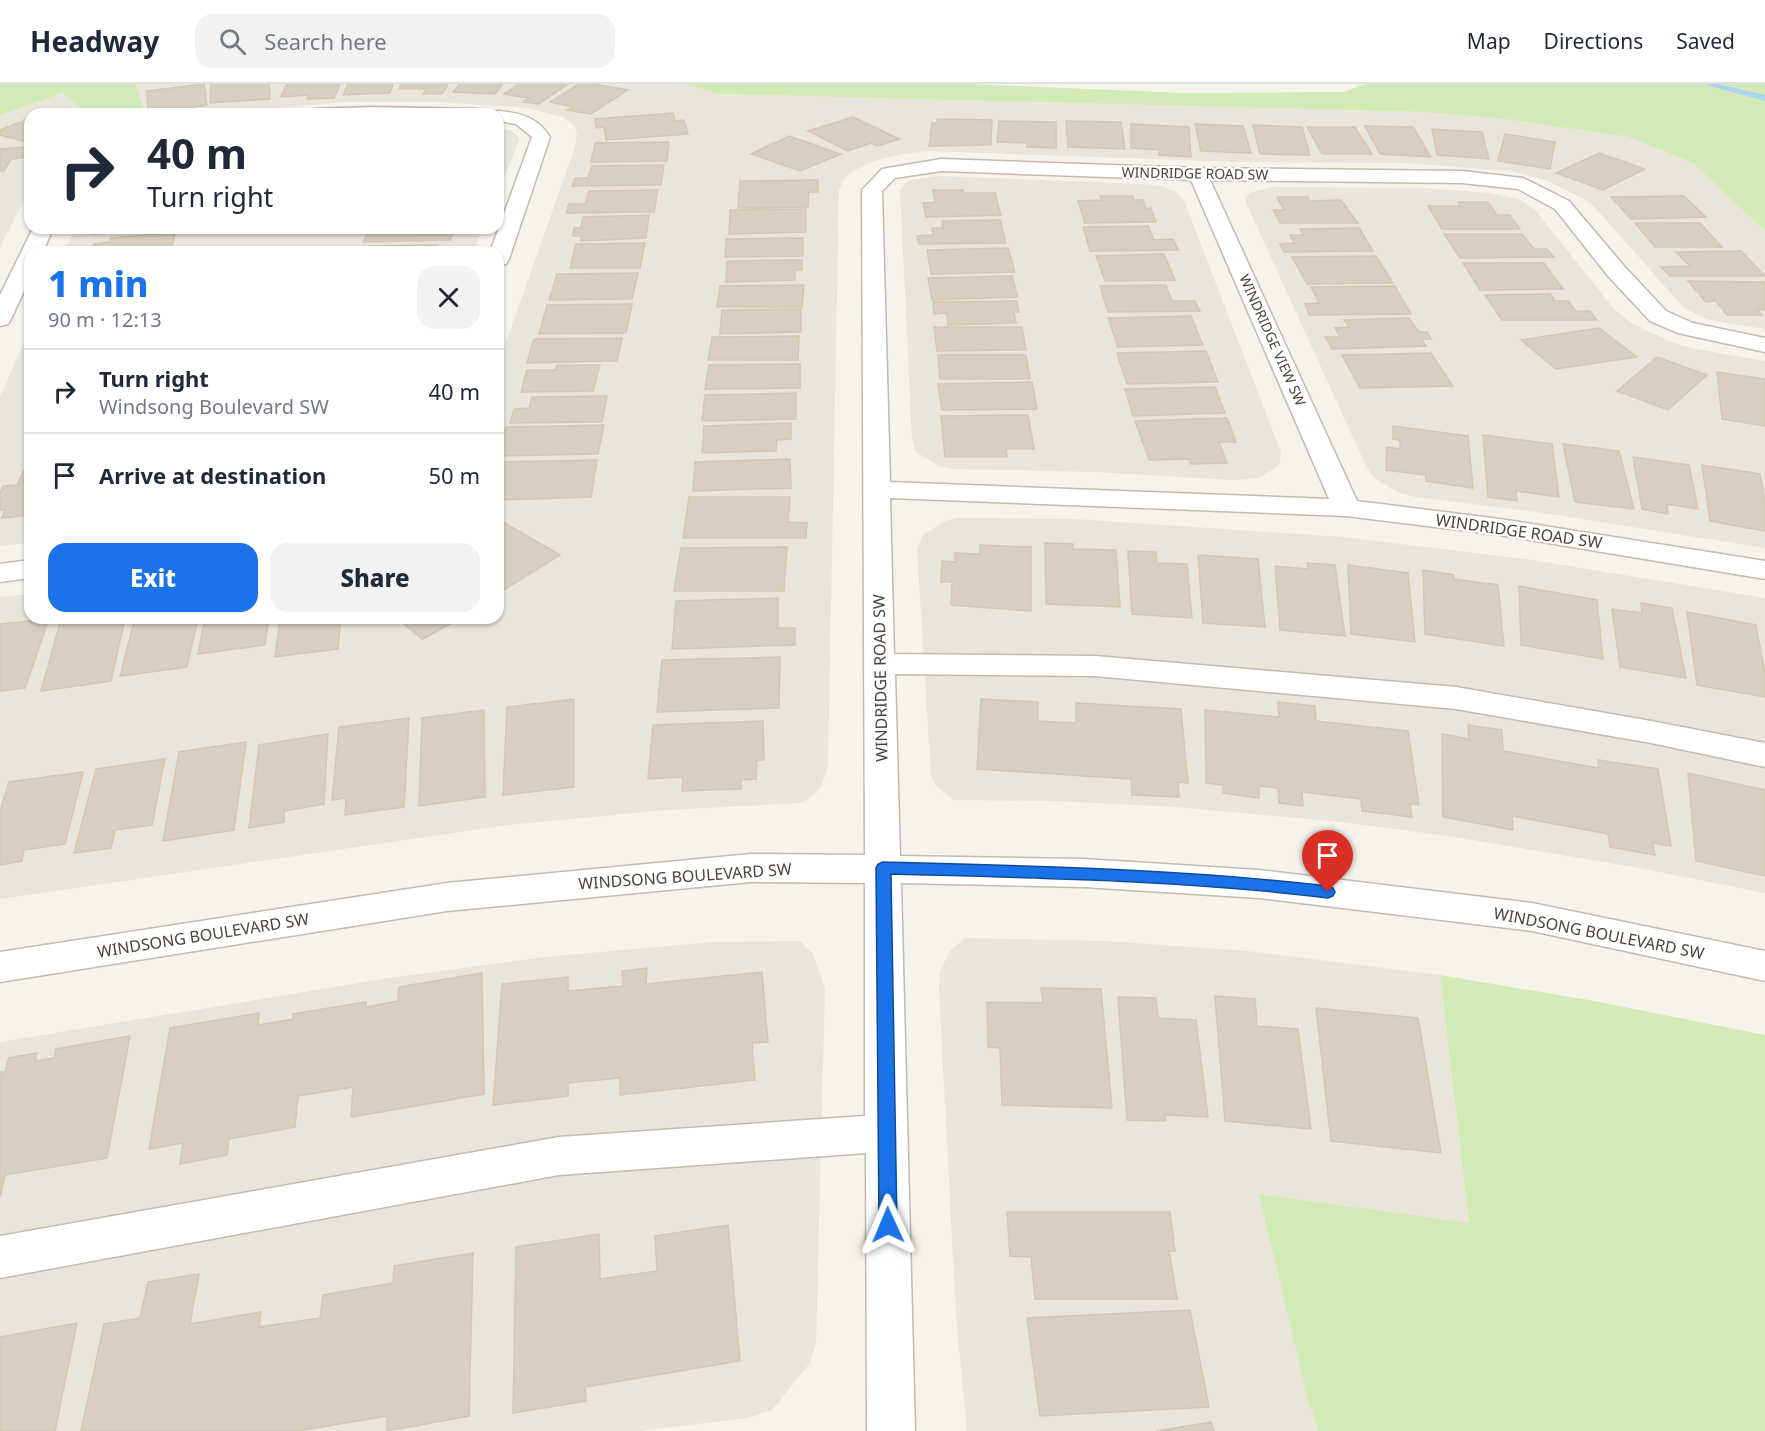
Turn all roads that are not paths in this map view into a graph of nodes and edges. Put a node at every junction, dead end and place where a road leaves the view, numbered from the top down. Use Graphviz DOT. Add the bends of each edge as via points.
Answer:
graph roads {
  1 [pos="504,116"];
  2 [pos="1198,174"];
  3 [pos="503,246"];
  4 [pos="24,269"];
  5 [pos="0,319"];
  6 [pos="1765,345"];
  7 [pos="876,489"];
  8 [pos="1346,508"];
  9 [pos="24,570"];
  10 [pos="1765,570"];
  11 [pos="0,573"];
  12 [pos="879,664"];
  13 [pos="1765,755"];
  14 [pos="883,868"];
  15 [pos="1765,966"];
  16 [pos="0,967"];
  17 [pos="887,1133"];
  18 [pos="0,1257"];
  19 [pos="891,1431"];
  1 -- 3 [label="street" via="532,124 542,137"];
  2 -- 6 [label="street, WINDRIDGE ROAD SW" via="1462,177 1523,184 1562,205 1658,316 1686,328"];
  2 -- 7 [label="street, WINDRIDGE ROAD SW" via="941,165 889,173 872,190"];
  2 -- 8 [label="street, WINDRIDGE VIEW SW"];
  4 -- 5 [label="street"];
  7 -- 8 [label="street, WINDRIDGE ROAD SW"];
  7 -- 12 [label="street, WINDRIDGE ROAD SW"];
  8 -- 10 [label="street, WINDRIDGE ROAD SW" via="1500,527"];
  9 -- 11 [label="street"];
  12 -- 13 [label="street" via="1095,666 1456,698"];
  12 -- 14 [label="street, WINDRIDGE ROAD SW"];
  14 -- 15 [label="street, WINDSONG BOULEVARD SW" via="1083,873 1259,884 1532,917"];
  14 -- 16 [label="street, WINDSONG BOULEVARD SW" via="751,868 447,897"];
  14 -- 17 [label="street, WINDRIDGE ROAD SW"];
  17 -- 18 [label="street" via="559,1156"];
  17 -- 19 [label="street, WINDRIDGE ROAD SW"];
}
